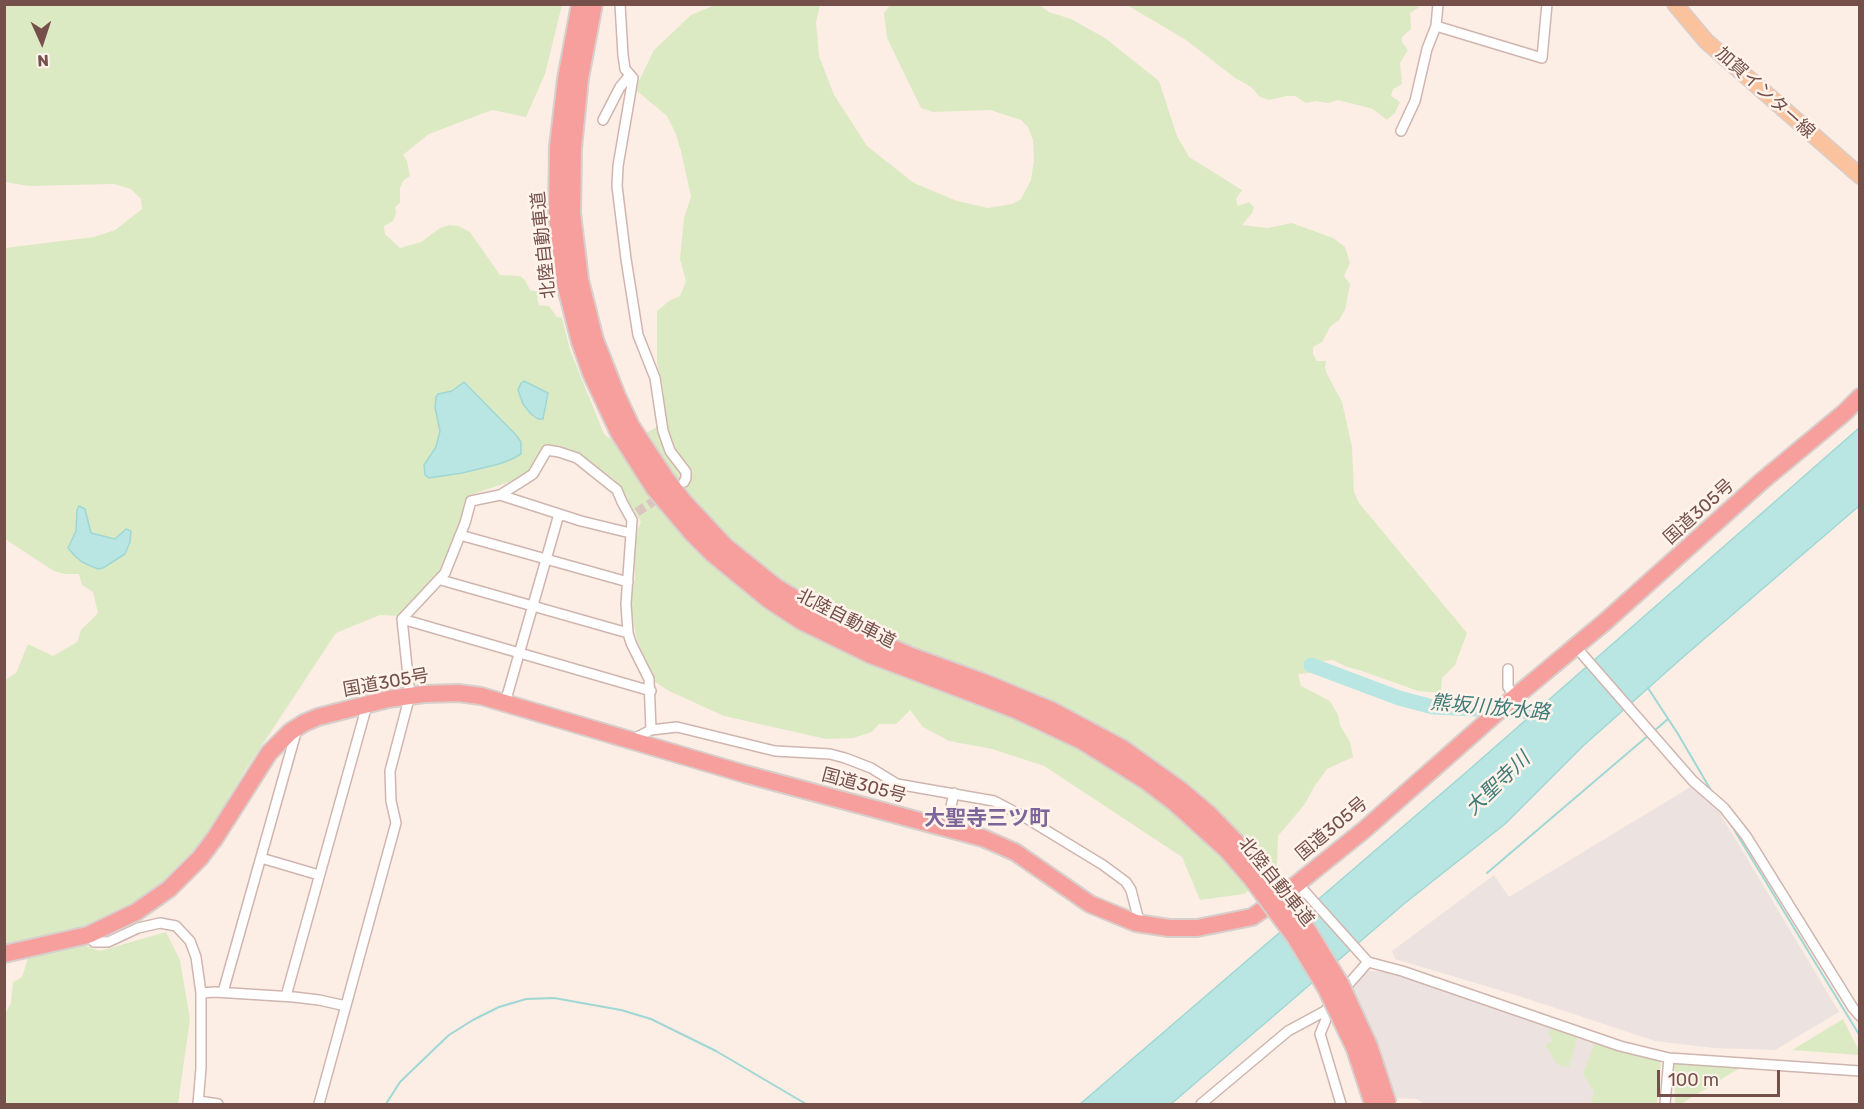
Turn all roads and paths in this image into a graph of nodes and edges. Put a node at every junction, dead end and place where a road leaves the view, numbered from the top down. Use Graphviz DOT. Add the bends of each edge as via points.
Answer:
graph roads {
  1 [pos="580,4"];
  2 [pos="594,4"];
  3 [pos="620,4"];
  4 [pos="1438,4"];
  5 [pos="1547,4"];
  6 [pos="1675,7"];
  7 [pos="1436,26"];
  8 [pos="630,75"];
  9 [pos="603,120"];
  10 [pos="1401,131"];
  11 [pos="1860,176"];
  12 [pos="1860,397"];
  13 [pos="684,482"];
  14 [pos="500,495"];
  15 [pos="559,514"];
  16 [pos="630,532"];
  17 [pos="460,535"];
  18 [pos="547,560"];
  19 [pos="441,579"];
  20 [pos="628,582"];
  21 [pos="533,607"];
  22 [pos="402,619"];
  23 [pos="628,633"];
  24 [pos="1575,646"];
  25 [pos="520,653"];
  26 [pos="1508,669"];
  27 [pos="651,691"];
  28 [pos="410,695"];
  29 [pos="1512,700"];
  30 [pos="505,703"];
  31 [pos="367,705"];
  32 [pos="297,727"];
  33 [pos="651,730"];
  34 [pos="633,740"];
  35 [pos="954,793"];
  36 [pos="946,829"];
  37 [pos="261,858"];
  38 [pos="319,875"];
  39 [pos="1258,875"];
  40 [pos="1300,887"];
  41 [pos="1142,924"];
  42 [pos="88,935"];
  43 [pos="4,954"];
  44 [pos="1368,962"];
  45 [pos="223,992"];
  46 [pos="201,993"];
  47 [pos="286,996"];
  48 [pos="346,1006"];
  49 [pos="1325,1011"];
  50 [pos="1860,1016"];
  51 [pos="1670,1059"];
  52 [pos="1860,1071"];
  53 [pos="199,1103"];
  54 [pos="218,1104"];
  55 [pos="319,1104"];
  56 [pos="1201,1104"];
  57 [pos="1341,1104"];
  58 [pos="1373,1104"];
  59 [pos="1388,1104"];
  60 [pos="1665,1104"];
  1 -- 39 [label="highway, 北陸自動車道" via="558,147 557,215 565,283 591,373 619,433 654,488 713,554 801,621 871,655 1016,710 1082,741 1146,781"];
  2 -- 39 [label="highway, 北陸自動車道" via="580,78 573,148 572,213 580,280 595,339 616,396 672,487 725,546 799,602 839,625 911,656 1044,707 1113,743 1154,770 1238,842"];
  3 -- 8 [label="street" via="622,55"];
  4 -- 7 [label="street"];
  5 -- 7 [label="street" via="1542,58"];
  6 -- 11 [label="main road, 加賀インター線" via="1706,41"];
  7 -- 10 [label="street" via="1411,112"];
  8 -- 9 [label="street"];
  8 -- 13 [label="street" via="634,84 617,186 626,259 638,335 656,378 663,431 670,451 686,472"];
  12 -- 24 [label="highway, 国道305号"];
  14 -- 15 [label="street"];
  14 -- 16 [label="street" via="533,474 547,450 553,450 577,458 617,490 633,514"];
  14 -- 17 [label="street" via="471,501"];
  15 -- 16 [label="street"];
  15 -- 18 [label="street"];
  16 -- 20 [label="street"];
  17 -- 18 [label="street"];
  17 -- 19 [label="street"];
  18 -- 20 [label="street"];
  18 -- 21 [label="street"];
  19 -- 21 [label="street"];
  19 -- 22 [label="street"];
  20 -- 23 [label="street"];
  21 -- 23 [label="street"];
  21 -- 25 [label="street"];
  22 -- 25 [label="street"];
  22 -- 28 [label="street"];
  23 -- 27 [label="street"];
  24 -- 29 [label="highway, 国道305号"];
  24 -- 50 [label="street" via="1746,836"];
  25 -- 27 [label="street"];
  25 -- 30 [label="street"];
  26 -- 29 [label="street"];
  27 -- 33 [label="street"];
  28 -- 30 [label="highway, 国道305号" via="469,693"];
  28 -- 31 [label="highway, 国道305号"];
  28 -- 48 [label="street" via="390,771 395,828"];
  29 -- 40 [label="highway, 国道305号"];
  30 -- 34 [label="highway, 国道305号"];
  31 -- 32 [label="highway, 国道305号" via="318,717"];
  31 -- 38 [label="street"];
  32 -- 37 [label="street"];
  32 -- 42 [label="highway, 国道305号" via="269,753 215,838 185,875 136,912"];
  33 -- 34 [label="street"];
  33 -- 35 [label="street" via="676,727 775,751 837,756 871,768 897,784"];
  34 -- 36 [label="highway, 国道305号"];
  35 -- 36 [label="street"];
  35 -- 41 [label="street" via="994,801 1103,865 1126,882"];
  36 -- 41 [label="highway, 国道305号" via="1006,848 1090,904"];
  37 -- 38 [label="street"];
  37 -- 45 [label="street"];
  38 -- 47 [label="street"];
  39 -- 58 [label="highway, 北陸自動車道, bridge" via="1326,988 1355,1050"];
  39 -- 59 [label="highway, 北陸自動車道, bridge" via="1308,931 1341,985 1369,1046"];
  40 -- 41 [label="highway, 国道305号" via="1251,917 1232,922 1197,928"];
  40 -- 44 [label="street"];
  42 -- 43 [label="highway, 国道305号"];
  42 -- 46 [label="street" via="94,942 102,943 150,925 176,926 194,949"];
  44 -- 49 [label="street"];
  44 -- 51 [label="street"];
  45 -- 46 [label="street"];
  45 -- 47 [label="street"];
  46 -- 53 [label="street"];
  47 -- 48 [label="street"];
  48 -- 55 [label="street"];
  49 -- 56 [label="street" via="1288,1031"];
  49 -- 57 [label="street" via="1327,1017 1320,1034"];
  51 -- 52 [label="street"];
  51 -- 60 [label="street"];
  53 -- 54 [label="street"];
}
